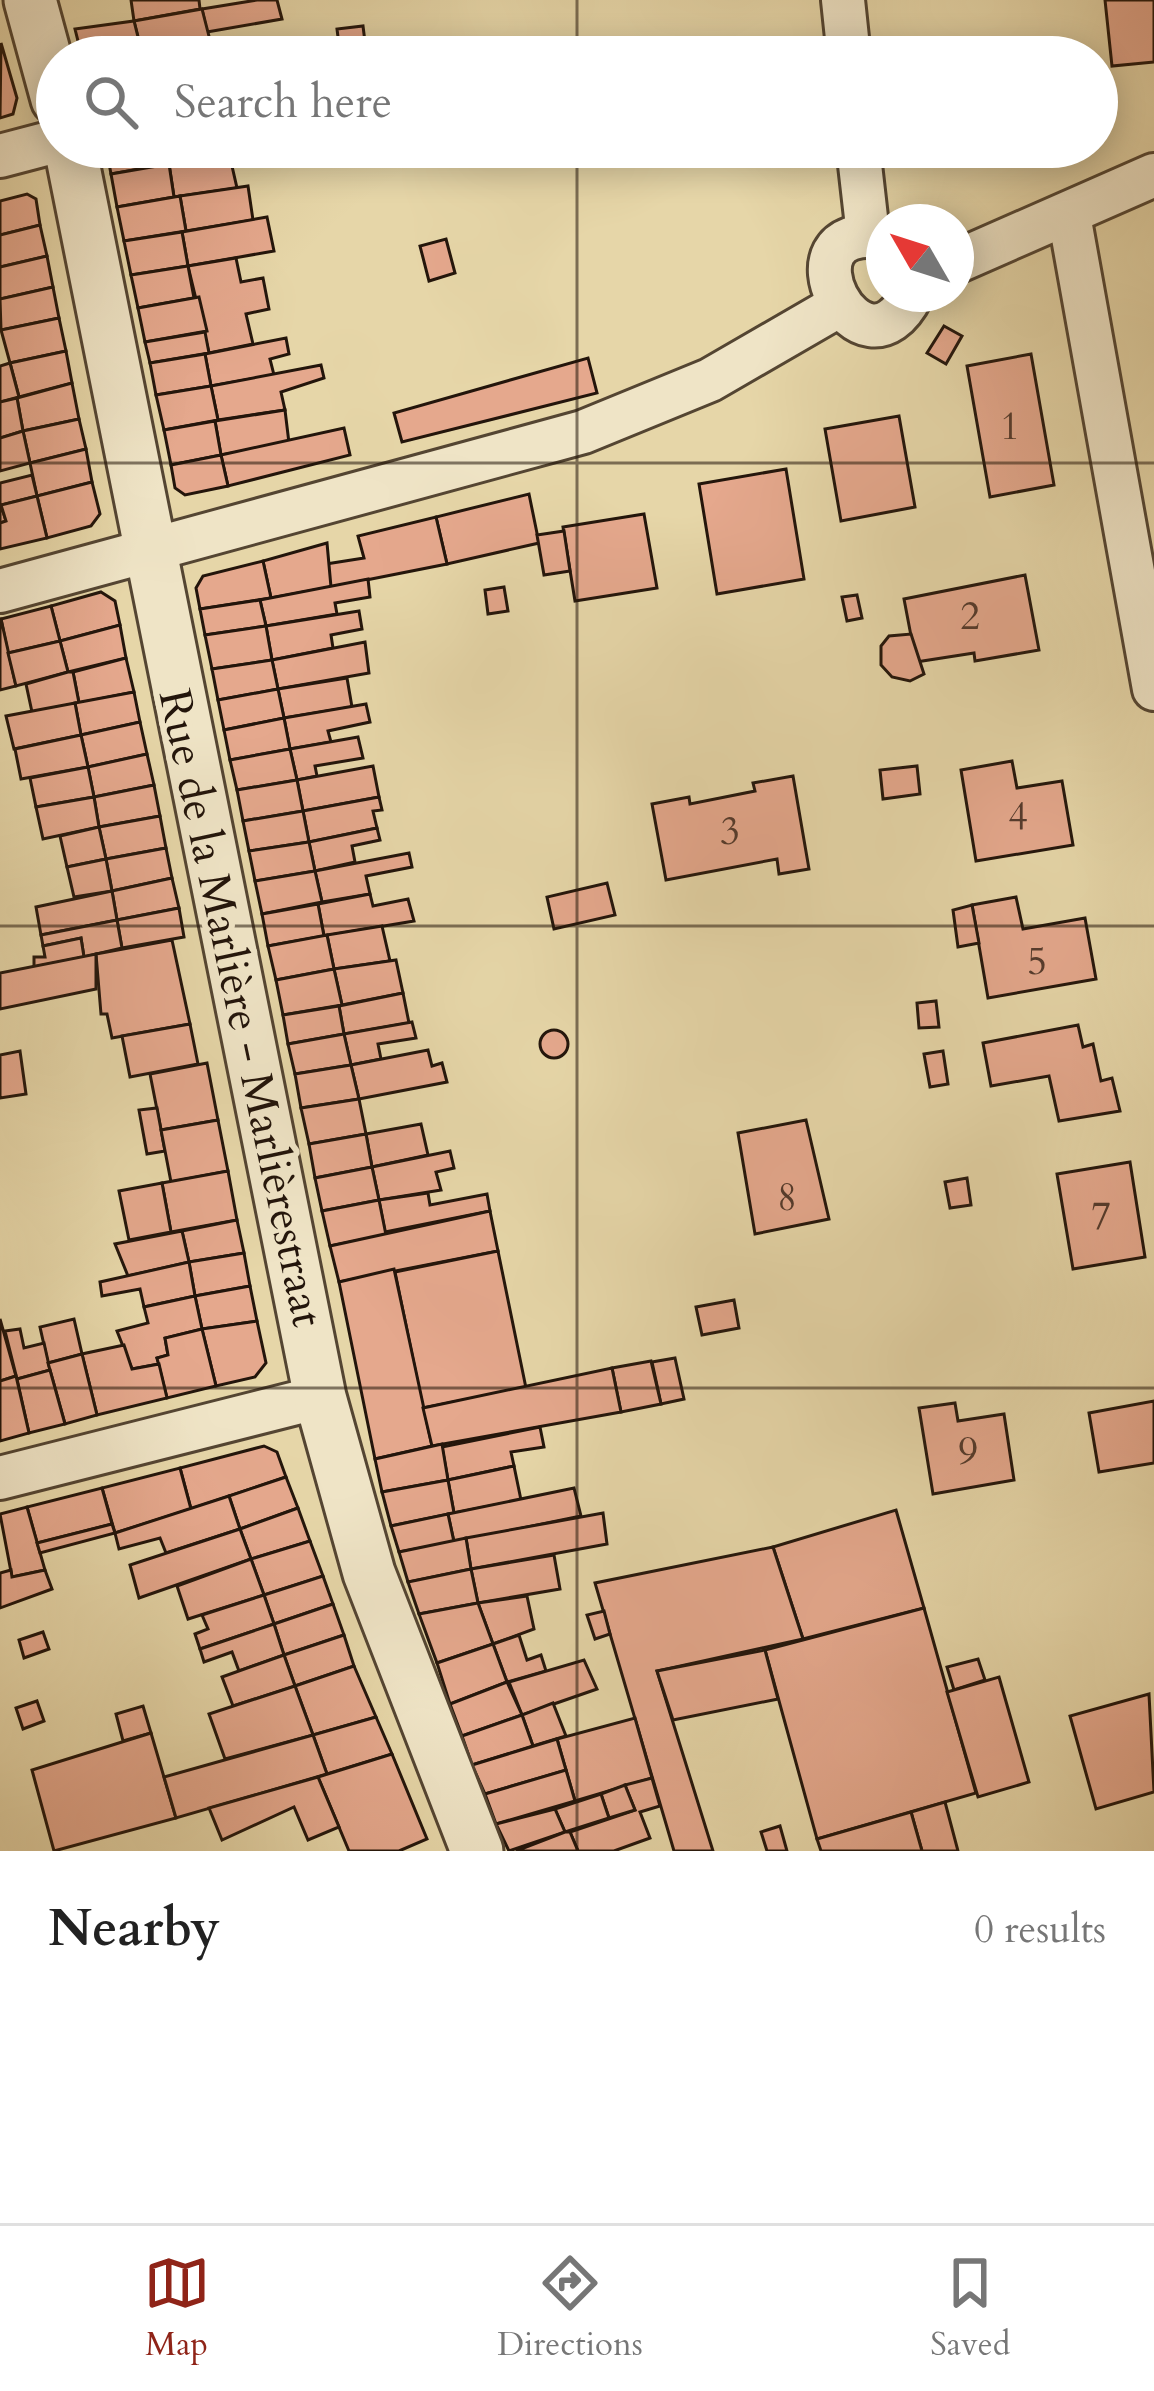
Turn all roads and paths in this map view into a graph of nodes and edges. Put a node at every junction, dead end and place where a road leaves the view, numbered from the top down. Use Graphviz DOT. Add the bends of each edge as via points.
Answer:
graph roads {
  1 [pos="30,0"];
  2 [pos="843,0"];
  3 [pos="40,36"];
  4 [pos="847,36"];
  5 [pos="36,147"];
  6 [pos="0,156"];
  7 [pos="74,168"];
  8 [pos="862,168"];
  9 [pos="1154,175"];
  10 [pos="870,204"];
  11 [pos="1069,215"];
  12 [pos="866,241"];
  13 [pos="974,255"];
  14 [pos="838,306"];
  15 [pos="901,312"];
  16 [pos="148,552"];
  17 [pos="0,591"];
  18 [pos="1154,688"];
  19 [pos="320,1397"];
  20 [pos="0,1478"];
  21 [pos="477,1851"];
  1 -- 3 [label="street"];
  2 -- 4 [label="street"];
  5 -- 6 [label="street"];
  7 -- 16 [label="street, Rue de la Marlière - Marlièrestraat"];
  8 -- 10 [label="street"];
  9 -- 11 [label="street"];
  11 -- 13 [label="street"];
  11 -- 18 [label="street"];
  12 -- 14 [label="street" via="835,255 828,282"];
  14 -- 15 [label="street" via="861,321"];
  14 -- 16 [label="street" via="710,380 583,432"];
  16 -- 17 [label="street"];
  16 -- 19 [label="street, Rue de la Marlière - Marlièrestraat"];
  19 -- 20 [label="street"];
  19 -- 21 [label="street, Rue de la Marlière - Marlièrestraat" via="369,1573"];
}
